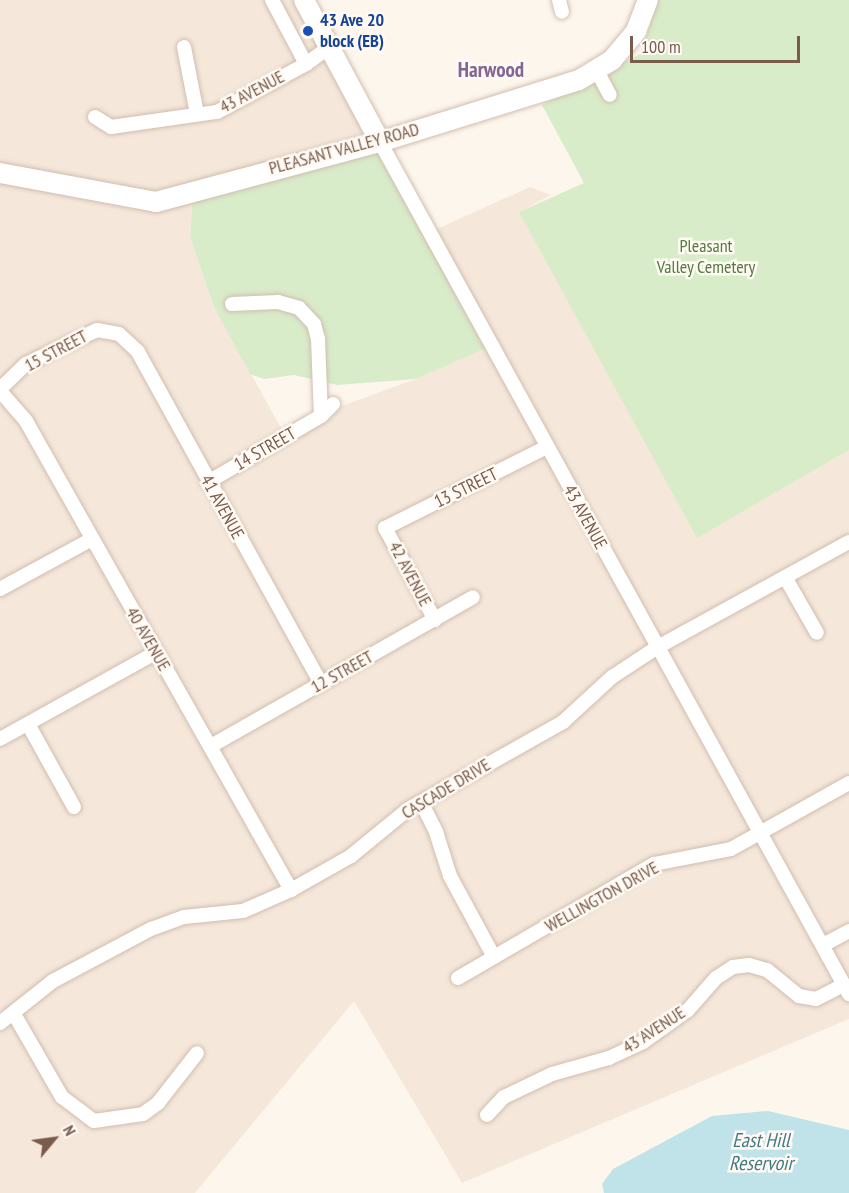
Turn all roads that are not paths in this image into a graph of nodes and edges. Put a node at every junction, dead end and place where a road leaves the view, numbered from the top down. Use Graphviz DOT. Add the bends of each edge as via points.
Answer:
graph roads {
  1 [pos="272,0"];
  2 [pos="304,0"];
  3 [pos="648,0"];
  4 [pos="184,46"];
  5 [pos="328,47"];
  6 [pos="306,64"];
  7 [pos="597,71"];
  8 [pos="610,95"];
  9 [pos="197,114"];
  10 [pos="95,117"];
  11 [pos="380,142"];
  12 [pos="0,172"];
  13 [pos="232,304"];
  14 [pos="119,334"];
  15 [pos="0,390"];
  16 [pos="333,404"];
  17 [pos="321,416"];
  18 [pos="547,447"];
  19 [pos="208,482"];
  20 [pos="385,528"];
  21 [pos="92,539"];
  22 [pos="849,542"];
  23 [pos="785,577"];
  24 [pos="0,589"];
  25 [pos="473,597"];
  26 [pos="435,621"];
  27 [pos="817,633"];
  28 [pos="656,648"];
  29 [pos="155,653"];
  30 [pos="321,684"];
  31 [pos="28,724"];
  32 [pos="0,739"];
  33 [pos="211,746"];
  34 [pos="849,783"];
  35 [pos="421,802"];
  36 [pos="74,807"];
  37 [pos="761,833"];
  38 [pos="291,890"];
  39 [pos="849,931"];
  40 [pos="823,945"];
  41 [pos="494,957"];
  42 [pos="458,978"];
  43 [pos="846,990"];
  44 [pos="14,1014"];
  45 [pos="0,1023"];
  46 [pos="197,1053"];
  47 [pos="487,1115"];
  1 -- 6 [label="street, 43 AVENUE"];
  2 -- 5 [label="street, 43 AVENUE"];
  3 -- 7 [label="street, PLEASANT VALLEY ROAD" via="636,31 612,60"];
  4 -- 9 [label="street, 43 AVENUE"];
  5 -- 6 [label="street, 43 AVENUE"];
  5 -- 11 [label="street, 43 AVENUE"];
  6 -- 9 [label="street, 43 AVENUE" via="217,112"];
  7 -- 8 [label="street"];
  7 -- 11 [label="street, PLEASANT VALLEY ROAD"];
  9 -- 10 [label="street, 43 AVENUE" via="111,127"];
  11 -- 12 [label="street, PLEASANT VALLEY ROAD" via="156,202"];
  11 -- 18 [label="street, 43 AVENUE"];
  13 -- 17 [label="street" via="278,302 299,308 314,324"];
  14 -- 15 [label="street, 15 STREET" via="97,330 26,364"];
  14 -- 19 [label="street, 41 AVENUE" via="138,352"];
  15 -- 21 [label="street, 40 AVENUE" via="26,421"];
  16 -- 17 [label="street, 14 STREET"];
  17 -- 19 [label="street, 14 STREET"];
  18 -- 20 [label="street, 13 STREET"];
  18 -- 28 [label="street, 43 AVENUE"];
  19 -- 30 [label="street, 41 AVENUE"];
  20 -- 26 [label="street, 42 AVENUE"];
  21 -- 24 [label="street"];
  21 -- 29 [label="street, 40 AVENUE"];
  22 -- 23 [label="street, CASCADE DRIVE"];
  23 -- 27 [label="street"];
  23 -- 28 [label="street, CASCADE DRIVE"];
  25 -- 26 [label="street, 12 STREET"];
  26 -- 30 [label="street, 12 STREET"];
  28 -- 35 [label="street, CASCADE DRIVE" via="612,678 562,722"];
  28 -- 37 [label="street, 43 AVENUE"];
  29 -- 31 [label="street"];
  29 -- 33 [label="street, 40 AVENUE"];
  30 -- 33 [label="street, 12 STREET"];
  31 -- 32 [label="street"];
  31 -- 36 [label="street"];
  33 -- 38 [label="street, 40 AVENUE"];
  34 -- 37 [label="street, WELLINGTON DRIVE"];
  35 -- 38 [label="street, CASCADE DRIVE" via="351,856"];
  35 -- 41 [label="street" via="436,832 450,876"];
  37 -- 40 [label="street, 43 AVENUE"];
  37 -- 41 [label="street, WELLINGTON DRIVE" via="731,849 654,864"];
  38 -- 44 [label="street, CASCADE DRIVE" via="243,911 184,917 151,929 53,981"];
  39 -- 40 [label="street"];
  40 -- 43 [label="street, 43 AVENUE"];
  41 -- 42 [label="street, WELLINGTON DRIVE"];
  43 -- 47 [label="street, 43 AVENUE" via="807,998 767,970 749,965 733,967 716,978 688,1010 643,1042 609,1058 552,1074 504,1096"];
  44 -- 45 [label="street, CASCADE DRIVE"];
  44 -- 46 [label="street" via="62,1098 94,1121 143,1114 158,1103"];
}
